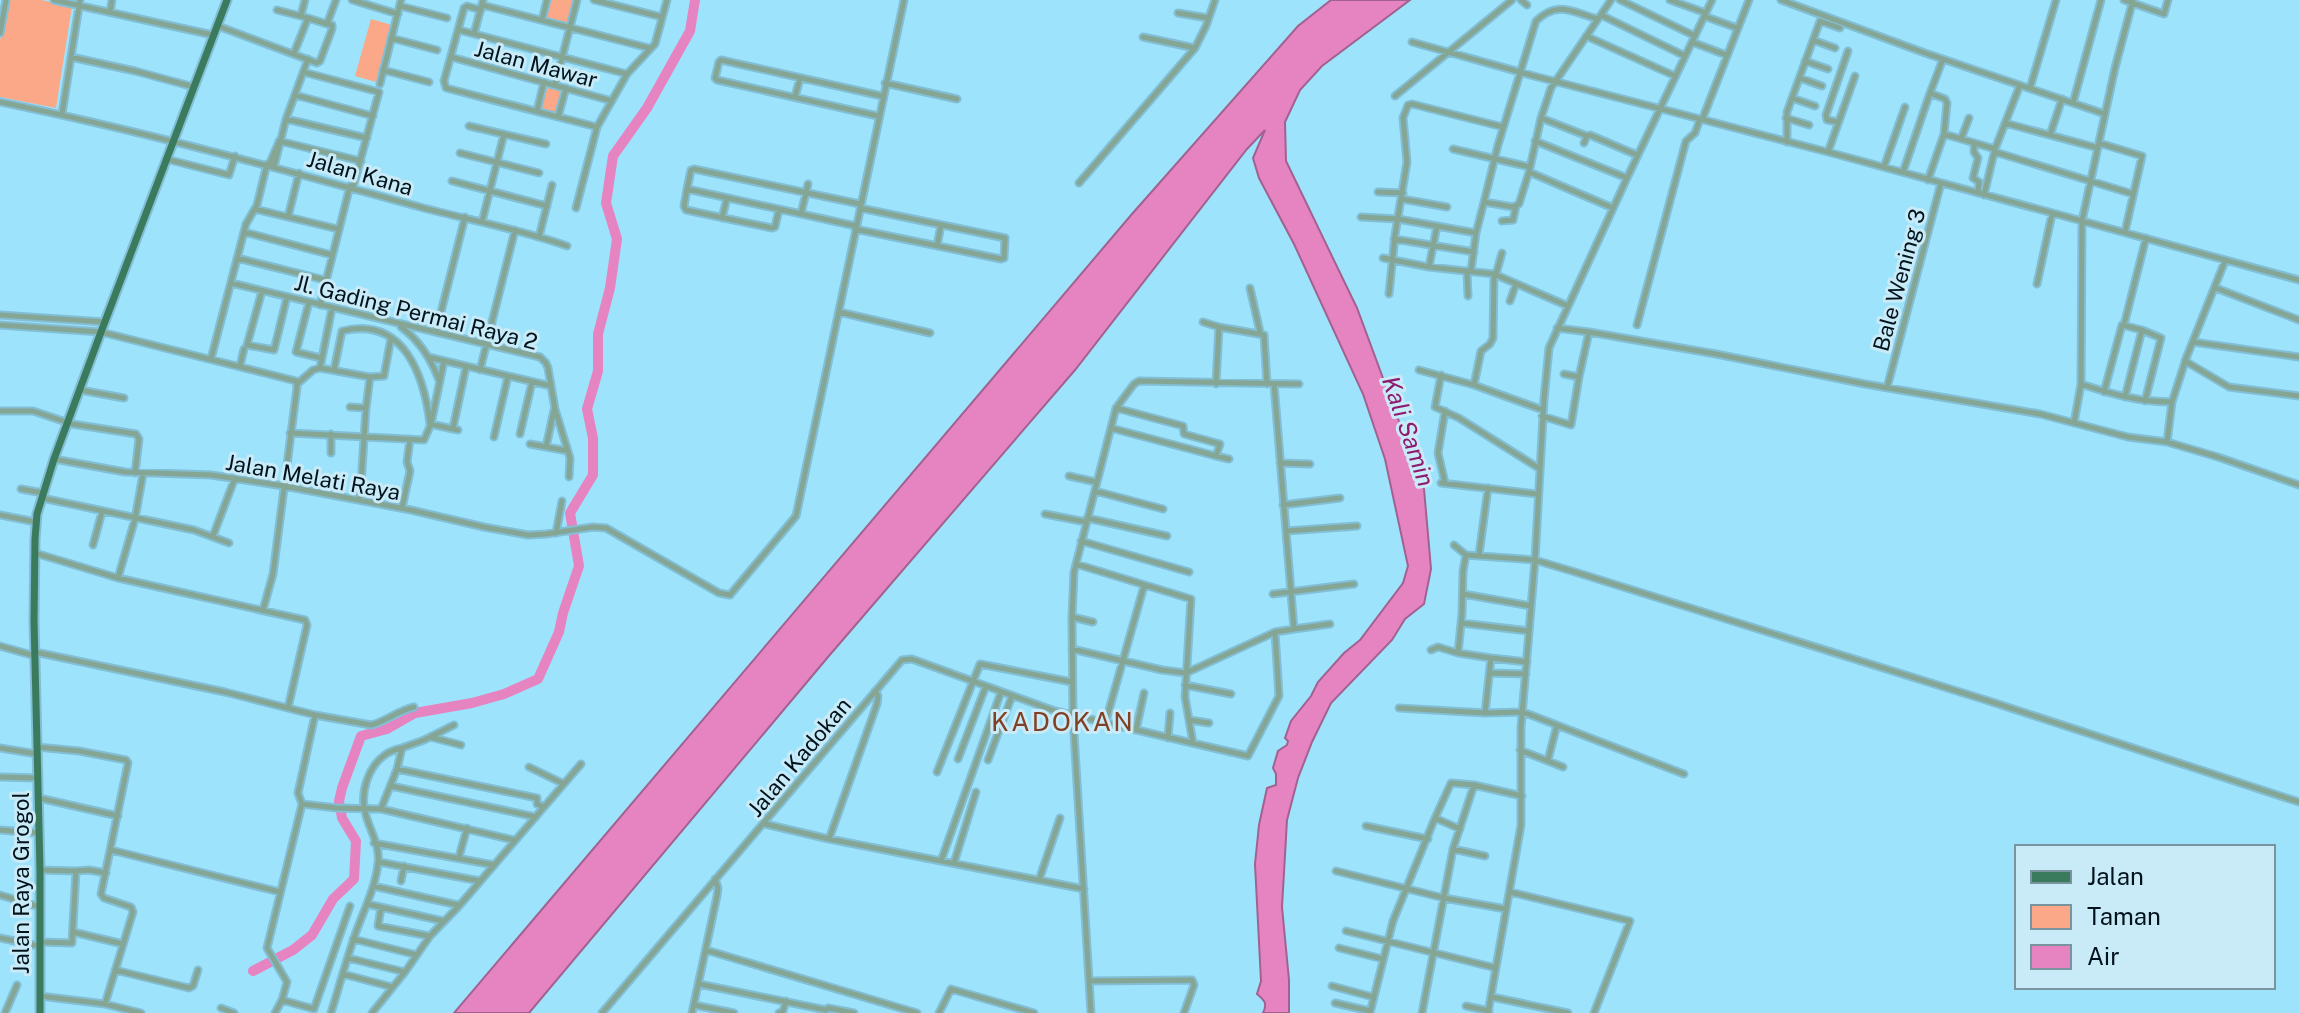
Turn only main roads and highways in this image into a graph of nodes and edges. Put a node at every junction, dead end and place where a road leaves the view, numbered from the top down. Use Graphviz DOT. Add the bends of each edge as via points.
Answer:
graph roads {
  1 [pos="227,0"];
  2 [pos="40,1013"];
  1 -- 2 [label="main road, Jalan Raya Grogol" via="54,459 36,522"];
}
